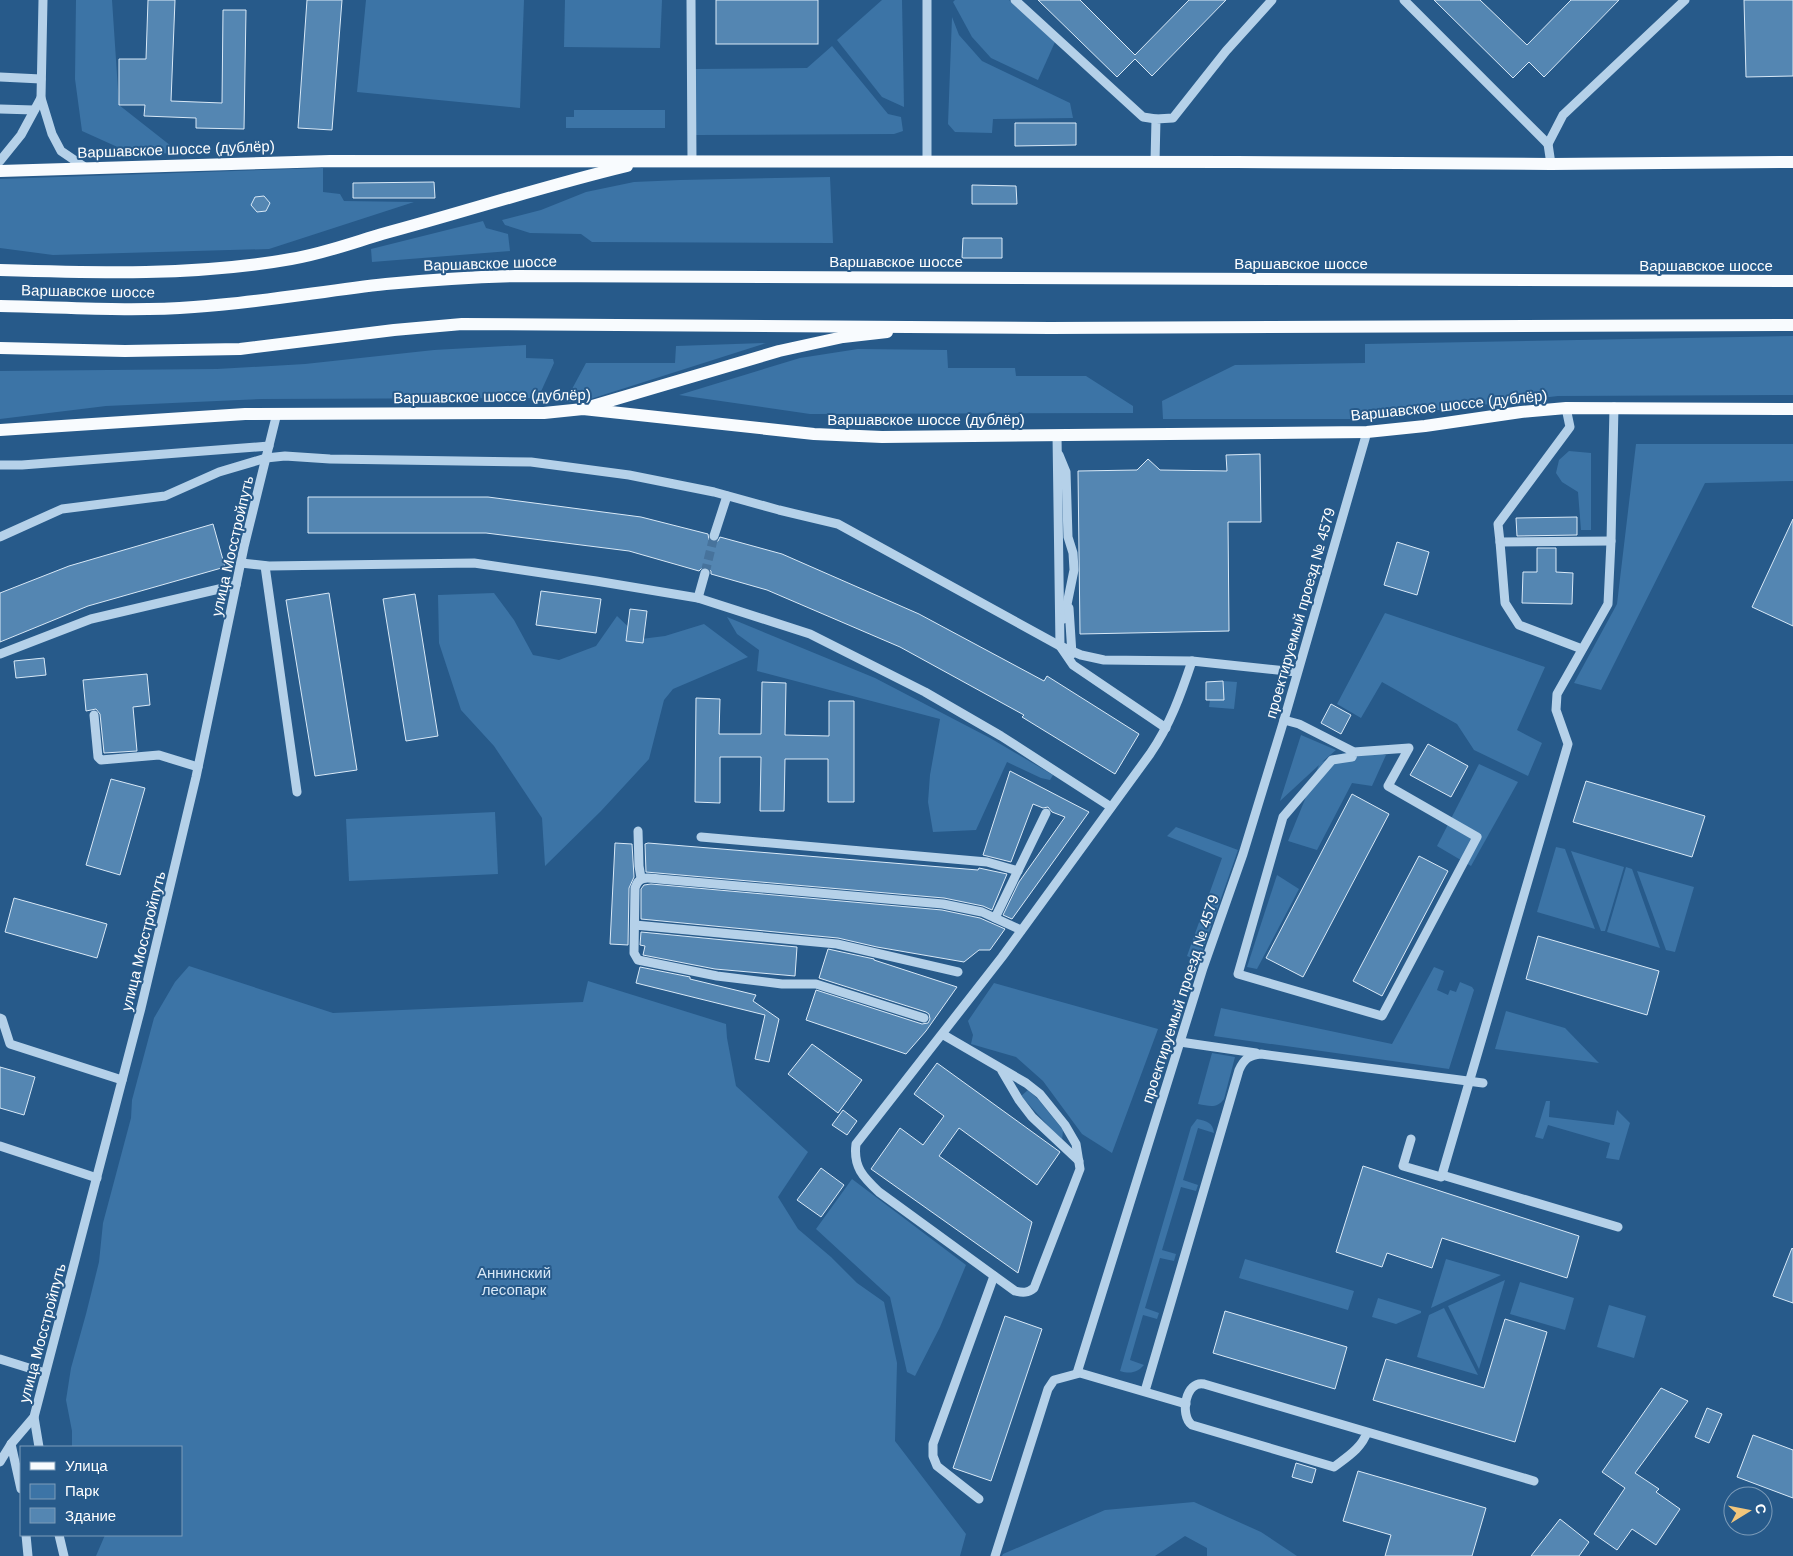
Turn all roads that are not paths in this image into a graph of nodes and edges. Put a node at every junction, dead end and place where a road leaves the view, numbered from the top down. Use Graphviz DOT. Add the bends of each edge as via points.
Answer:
graph roads {
  1 [pos="43,0"];
  2 [pos="691,0"];
  3 [pos="927,0"];
  4 [pos="1015,0"];
  5 [pos="1272,0"];
  6 [pos="1404,0"];
  7 [pos="1685,0"];
  8 [pos="0,77"];
  9 [pos="41,79"];
  10 [pos="41,98"];
  11 [pos="0,109"];
  12 [pos="34,110"];
  13 [pos="1156,118"];
  14 [pos="1548,144"];
  15 [pos="0,161"];
  16 [pos="649,161"];
  17 [pos="692,161"];
  18 [pos="927,161"];
  19 [pos="1155,162"];
  20 [pos="1793,162"];
  21 [pos="1551,164"];
  22 [pos="86,168"];
  23 [pos="0,171"];
  24 [pos="0,270"];
  25 [pos="1793,281"];
  26 [pos="0,306"];
  27 [pos="1793,325"];
  28 [pos="944,326"];
  29 [pos="0,348"];
  30 [pos="1614,407"];
  31 [pos="1566,408"];
  32 [pos="583,409"];
  33 [pos="1793,409"];
  34 [pos="277,413"];
  35 [pos="0,430"];
  36 [pos="1367,432"];
  37 [pos="1057,435"];
  38 [pos="269,446"];
  39 [pos="1057,452"];
  40 [pos="266,458"];
  41 [pos="0,465"];
  42 [pos="727,496"];
  43 [pos="714,536"];
  44 [pos="0,537"];
  45 [pos="1611,541"];
  46 [pos="1500,542"];
  47 [pos="240,564"];
  48 [pos="265,566"];
  49 [pos="705,572"];
  50 [pos="236,585"];
  51 [pos="1069,595"];
  52 [pos="698,598"];
  53 [pos="1060,646"];
  54 [pos="1582,650"];
  55 [pos="1072,651"];
  56 [pos="0,654"];
  57 [pos="1192,661"];
  58 [pos="1073,665"];
  59 [pos="1296,672"];
  60 [pos="94,715"];
  61 [pos="1284,720"];
  62 [pos="1166,728"];
  63 [pos="1354,752"];
  64 [pos="198,767"];
  65 [pos="297,792"];
  66 [pos="1111,807"];
  67 [pos="1046,813"];
  68 [pos="638,831"];
  69 [pos="701,837"];
  70 [pos="1018,871"];
  71 [pos="641,878"];
  72 [pos="996,918"];
  73 [pos="635,925"];
  74 [pos="1021,930"];
  75 [pos="958,972"];
  76 [pos="0,1018"];
  77 [pos="924,1018"];
  78 [pos="942,1034"];
  79 [pos="1180,1042"];
  80 [pos="1261,1054"];
  81 [pos="1001,1070"];
  82 [pos="122,1080"];
  83 [pos="1469,1082"];
  84 [pos="1483,1083"];
  85 [pos="1410,1138"];
  86 [pos="0,1146"];
  87 [pos="1079,1161"];
  88 [pos="1442,1175"];
  89 [pos="97,1178"];
  90 [pos="1618,1227"];
  91 [pos="994,1276"];
  92 [pos="0,1359"];
  93 [pos="45,1373"];
  94 [pos="1077,1373"];
  95 [pos="1145,1391"];
  96 [pos="1186,1404"];
  97 [pos="34,1417"];
  98 [pos="1367,1432"];
  99 [pos="11,1444"];
  100 [pos="39,1446"];
  101 [pos="0,1462"];
  102 [pos="1534,1481"];
  103 [pos="20,1484"];
  104 [pos="979,1499"];
  105 [pos="26,1536"];
  106 [pos="59,1536"];
  107 [pos="28,1556"];
  108 [pos="64,1556"];
  109 [pos="995,1556"];
  1 -- 9 [label="street"];
  2 -- 17 [label="street"];
  3 -- 18 [label="street"];
  4 -- 13 [label="street" via="1143,116"];
  5 -- 13 [label="street" via="1172,118"];
  6 -- 14 [label="street"];
  7 -- 14 [label="street" via="1563,116"];
  8 -- 9 [label="street"];
  9 -- 10 [label="street"];
  10 -- 12 [label="street"];
  10 -- 22 [label="street" via="61,151"];
  11 -- 12 [label="street"];
  12 -- 15 [label="street" via="21,135"];
  13 -- 19 [label="street"];
  14 -- 21 [label="street"];
  16 -- 17 [label="main road, Варшавское шоссе (дублёр)"];
  16 -- 22 [label="main road, Варшавское шоссе (дублёр)" via="330,161"];
  16 -- 24 [label="main road" via="557,183 293,259 160,271"];
  17 -- 18 [label="main road, Варшавское шоссе (дублёр)"];
  18 -- 19 [label="main road, Варшавское шоссе (дублёр)"];
  19 -- 21 [label="main road, Варшавское шоссе (дублёр)"];
  20 -- 21 [label="main road, Варшавское шоссе (дублёр)"];
  22 -- 23 [label="main road, Варшавское шоссе (дублёр)"];
  25 -- 26 [label="main road, Варшавское шоссе" via="516,276 387,284 191,308"];
  27 -- 28 [label="main road"];
  28 -- 29 [label="main road" via="462,324 240,349"];
  28 -- 32 [label="main road" via="843,337 779,350"];
  30 -- 31 [label="main road, Варшавское шоссе (дублёр)"];
  30 -- 33 [label="main road, Варшавское шоссе (дублёр)"];
  30 -- 45 [label="street"];
  31 -- 36 [label="main road, Варшавское шоссе (дублёр)"];
  31 -- 46 [label="street" via="1570,427 1498,524"];
  32 -- 34 [label="main road, Варшавское шоссе (дублёр)" via="544,413"];
  32 -- 37 [label="main road, Варшавское шоссе (дублёр)" via="814,434 882,437"];
  34 -- 35 [label="main road, Варшавское шоссе (дублёр)"];
  34 -- 38 [label="street, улица Мосстройпуть"];
  36 -- 37 [label="main road, Варшавское шоссе (дублёр)"];
  36 -- 59 [label="street, проектируемый проезд № 4579"];
  37 -- 39 [label="street"];
  38 -- 40 [label="street, улица Мосстройпуть"];
  38 -- 41 [label="street"];
  39 -- 51 [label="street" via="1066,472 1068,537 1073,553 1074,570"];
  39 -- 53 [label="street"];
  40 -- 42 [label="street" via="531,462 629,475"];
  40 -- 44 [label="street" via="219,472 165,496 62,508"];
  40 -- 47 [label="street, улица Мосстройпуть"];
  42 -- 43 [label="street"];
  42 -- 53 [label="street" via="838,524"];
  45 -- 46 [label="street"];
  45 -- 54 [label="street" via="1608,604"];
  46 -- 54 [label="street" via="1505,603 1519,625"];
  47 -- 48 [label="street"];
  47 -- 50 [label="street, улица Мосстройпуть"];
  48 -- 52 [label="street" via="474,563"];
  48 -- 65 [label="street"];
  49 -- 52 [label="street"];
  50 -- 56 [label="street" via="91,619"];
  50 -- 64 [label="street, улица Мосстройпуть"];
  51 -- 53 [label="street"];
  51 -- 55 [label="street"];
  52 -- 66 [label="street" via="810,634 925,692 1001,736"];
  53 -- 55 [label="street"];
  53 -- 58 [label="street"];
  54 -- 83 [label="street" via="1556,699 1556,710 1568,744"];
  55 -- 57 [label="street" via="1104,660"];
  55 -- 58 [label="street"];
  57 -- 59 [label="street"];
  57 -- 62 [label="street" via="1178,704"];
  58 -- 62 [label="street"];
  59 -- 61 [label="street, проектируемый проезд № 4579"];
  60 -- 64 [label="street" via="98,756 102,760 159,755"];
  61 -- 63 [label="street" via="1299,724"];
  61 -- 79 [label="street, проектируемый проезд № 4579"];
  62 -- 66 [label="street"];
  63 -- 63 [label="street" via="1409,748 1388,786 1477,837 1382,1016 1238,974 1283,817 1332,760 1352,757"];
  64 -- 82 [label="street, улица Мосстройпуть"];
  66 -- 74 [label="street"];
  67 -- 70 [label="street"];
  68 -- 71 [label="street"];
  69 -- 70 [label="street" via="988,862"];
  70 -- 72 [label="street"];
  71 -- 72 [label="street" via="942,904"];
  71 -- 73 [label="street" via="635,888"];
  72 -- 74 [label="street"];
  73 -- 75 [label="street" via="837,944"];
  73 -- 77 [label="street" via="634,953 638,960 717,976 782,984 816,984"];
  74 -- 78 [label="street"];
  76 -- 82 [label="street" via="10,1044"];
  78 -- 81 [label="street"];
  78 -- 91 [label="street" via="856,1144 856,1163 879,1192"];
  79 -- 80 [label="street"];
  79 -- 94 [label="street, проектируемый проезд № 4579"];
  80 -- 83 [label="street"];
  80 -- 95 [label="street" via="1248,1057 1239,1070"];
  81 -- 87 [label="street" via="1032,1117"];
  81 -- 87 [label="street" via="1040,1094 1076,1144"];
  82 -- 89 [label="street, улица Мосстройпуть"];
  83 -- 84 [label="street"];
  83 -- 88 [label="street"];
  85 -- 88 [label="street" via="1403,1166"];
  86 -- 89 [label="street"];
  87 -- 91 [label="street" via="1080,1169 1034,1288 1022,1293 1015,1291"];
  88 -- 90 [label="street"];
  89 -- 93 [label="street, улица Мосстройпуть"];
  91 -- 104 [label="street" via="933,1444 937,1466"];
  92 -- 93 [label="street"];
  93 -- 97 [label="street, улица Мосстройпуть"];
  94 -- 95 [label="street"];
  94 -- 109 [label="street" via="1054,1380 1048,1389"];
  95 -- 96 [label="street"];
  96 -- 98 [label="street" via="1191,1388 1200,1383"];
  96 -- 98 [label="street" via="1185,1415 1192,1425 1334,1467 1362,1444"];
  97 -- 99 [label="street, улица Мосстройпуть"];
  97 -- 100 [label="street"];
  98 -- 102 [label="street"];
  99 -- 101 [label="street, улица Мосстройпуть"];
  99 -- 103 [label="street"];
  105 -- 107 [label="street"];
  106 -- 108 [label="street"];
}
